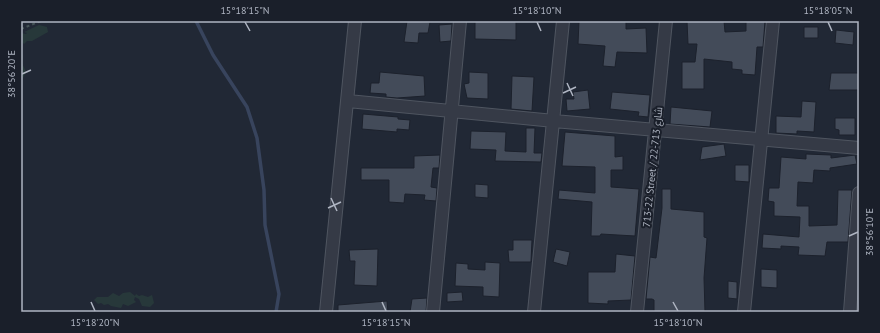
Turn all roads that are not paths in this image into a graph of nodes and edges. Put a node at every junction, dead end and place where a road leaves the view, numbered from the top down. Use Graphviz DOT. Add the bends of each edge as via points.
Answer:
graph roads {
  1 [pos="355,21"];
  2 [pos="460,21"];
  3 [pos="563,21"];
  4 [pos="666,21"];
  5 [pos="772,21"];
  6 [pos="348,101"];
  7 [pos="453,111"];
  8 [pos="554,121"];
  9 [pos="656,130"];
  10 [pos="762,139"];
  11 [pos="859,148"];
  12 [pos="859,193"];
  13 [pos="326,312"];
  14 [pos="433,312"];
  15 [pos="534,312"];
  16 [pos="637,312"];
  17 [pos="744,312"];
  18 [pos="850,312"];
  1 -- 6 [label="street"];
  2 -- 7 [label="street"];
  3 -- 8 [label="street"];
  4 -- 9 [label="street, 713-22 Street / شارع 713-22"];
  5 -- 10 [label="street"];
  6 -- 7 [label="street"];
  6 -- 13 [label="street"];
  7 -- 8 [label="street"];
  7 -- 14 [label="street"];
  8 -- 9 [label="street"];
  8 -- 15 [label="street"];
  9 -- 10 [label="street"];
  9 -- 16 [label="street, 713-22 Street / شارع 713-22"];
  10 -- 11 [label="street"];
  10 -- 17 [label="street"];
  12 -- 18 [label="street"];
}
